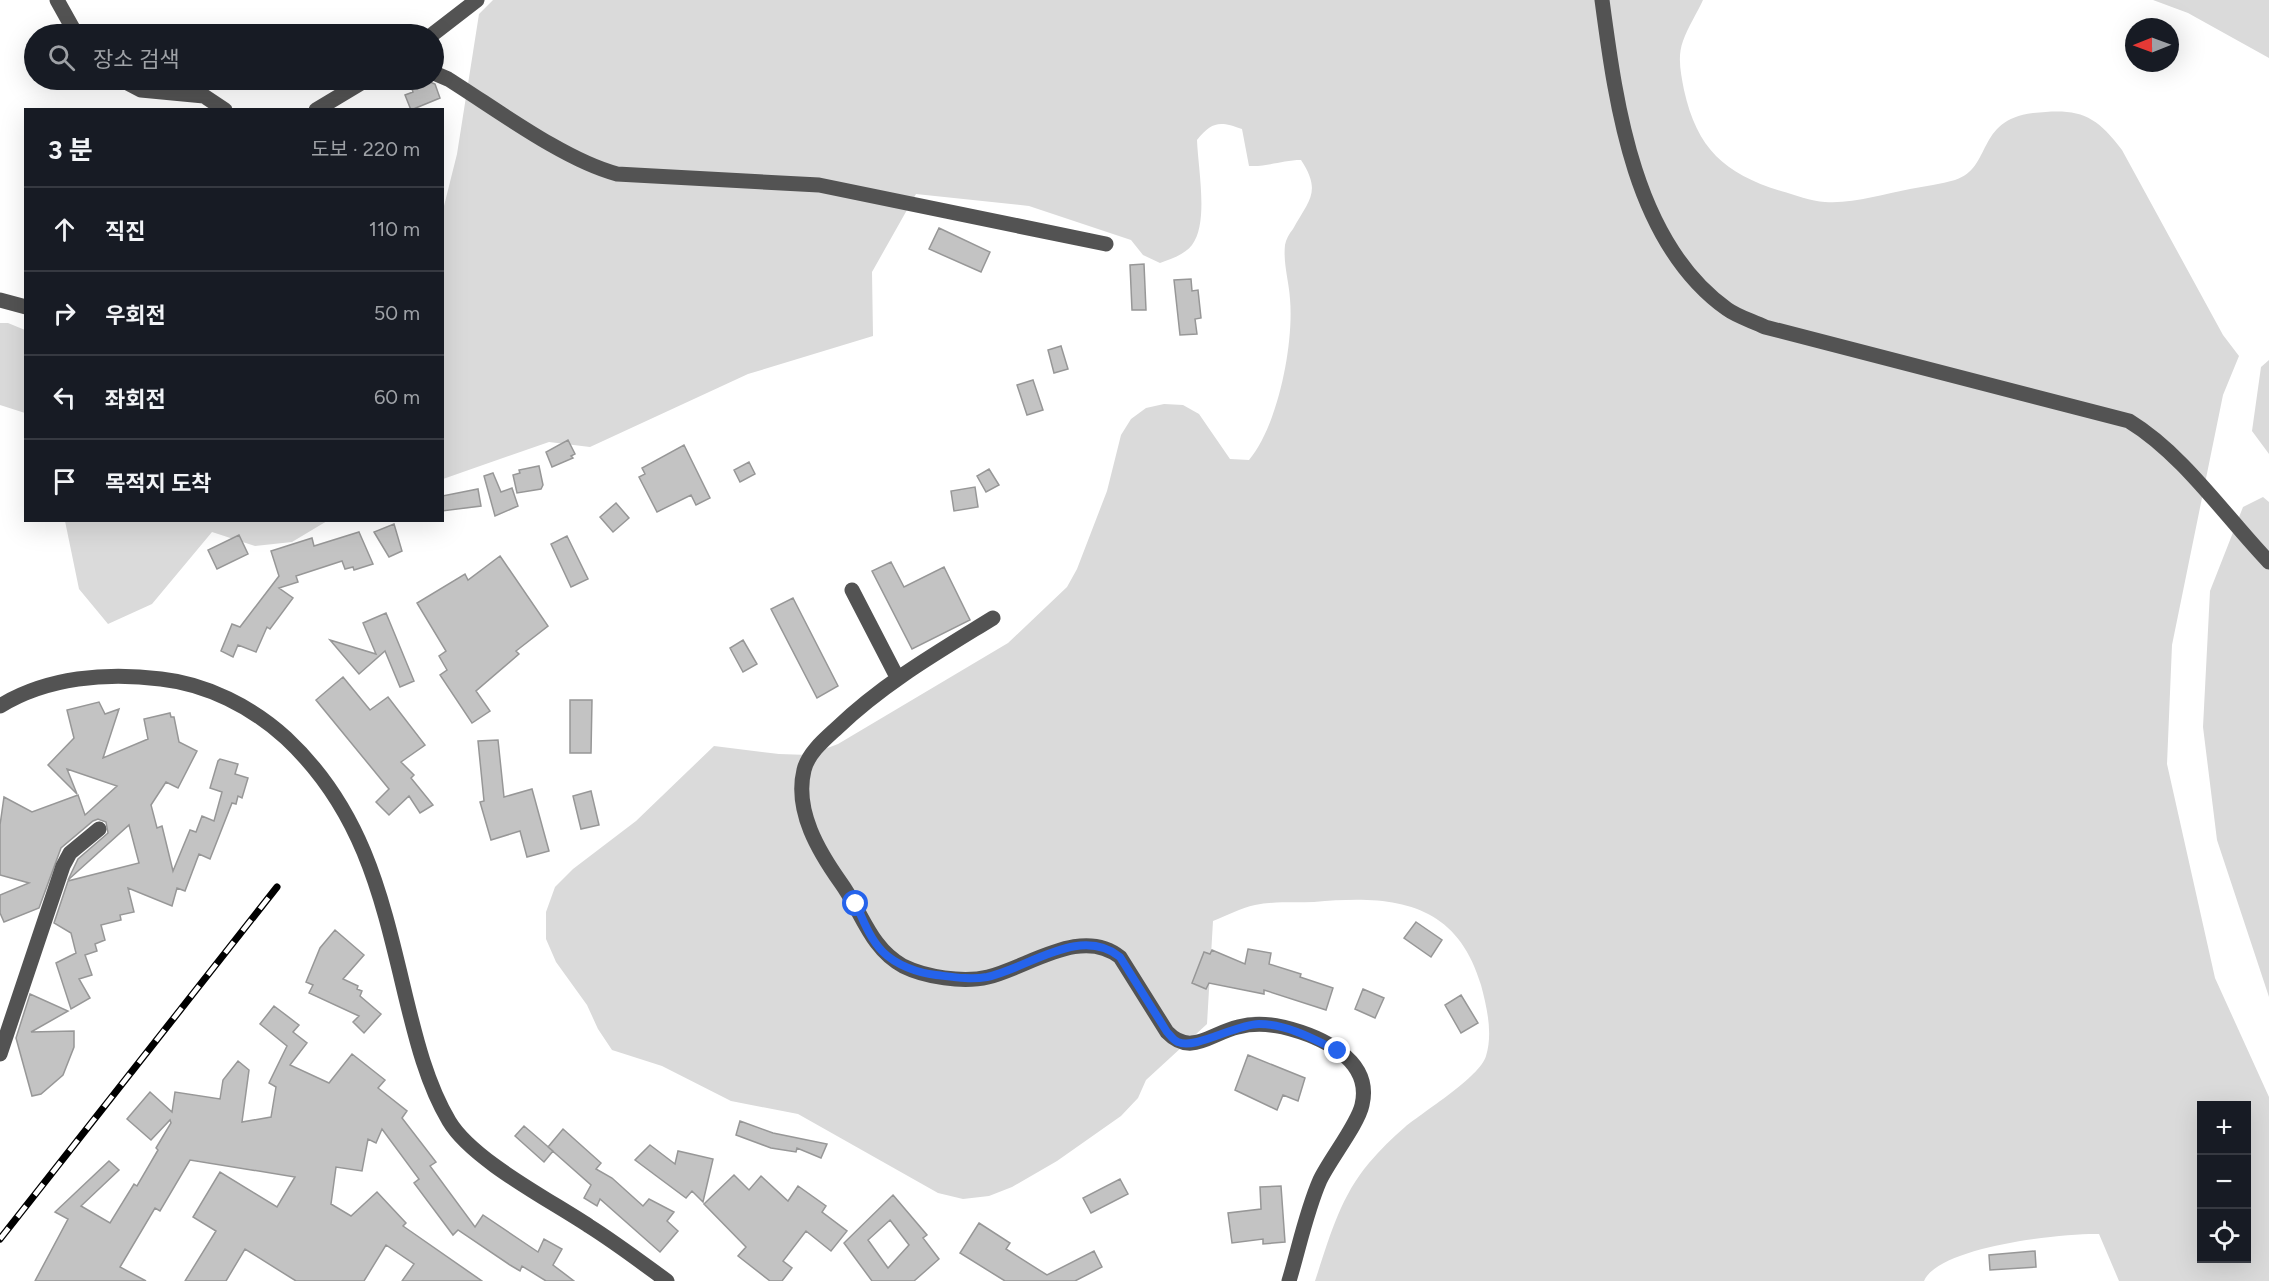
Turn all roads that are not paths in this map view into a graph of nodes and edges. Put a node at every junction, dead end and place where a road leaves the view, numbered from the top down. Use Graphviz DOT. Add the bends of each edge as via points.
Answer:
graph roads {
  1 [pos="57,0"];
  2 [pos="477,0"];
  3 [pos="1602,0"];
  4 [pos="70,24"];
  5 [pos="444,26"];
  6 [pos="444,77"];
  7 [pos="147,90"];
  8 [pos="349,90"];
  9 [pos="222,108"];
  10 [pos="319,108"];
  11 [pos="1107,244"];
  12 [pos="0,300"];
  13 [pos="24,306"];
  14 [pos="2269,562"];
  15 [pos="852,590"];
  16 [pos="993,618"];
  17 [pos="897,677"];
  18 [pos="4,700"];
  19 [pos="99,829"];
  20 [pos="0,1054"];
  21 [pos="667,1281"];
  22 [pos="1289,1281"];
  1 -- 4 [label="street"];
  2 -- 5 [label="street"];
  3 -- 14 [label="street" via="1614,91 1640,188 1683,265 1729,310 1764,327 2129,421 2171,455"];
  6 -- 11 [label="street" via="601,170 819,184"];
  7 -- 9 [label="street" via="204,96"];
  8 -- 10 [label="street"];
  12 -- 13 [label="street"];
  15 -- 17 [label="street"];
  16 -- 17 [label="street"];
  17 -- 22 [label="street" via="820,744 806,763 802,791 809,825 821,852 883,952 923,974 964,978 987,977 1077,946 1098,945 1120,957 1177,1042 1190,1044 1238,1027 1268,1025 1338,1051 1358,1068 1363,1080 1362,1105 1321,1180"];
  18 -- 21 [label="street" via="86,678 154,678 207,690 274,727 308,759 355,828 382,900 426,1066 450,1123 476,1151"];
  19 -- 20 [label="street" via="75,849 63,866"];
}
